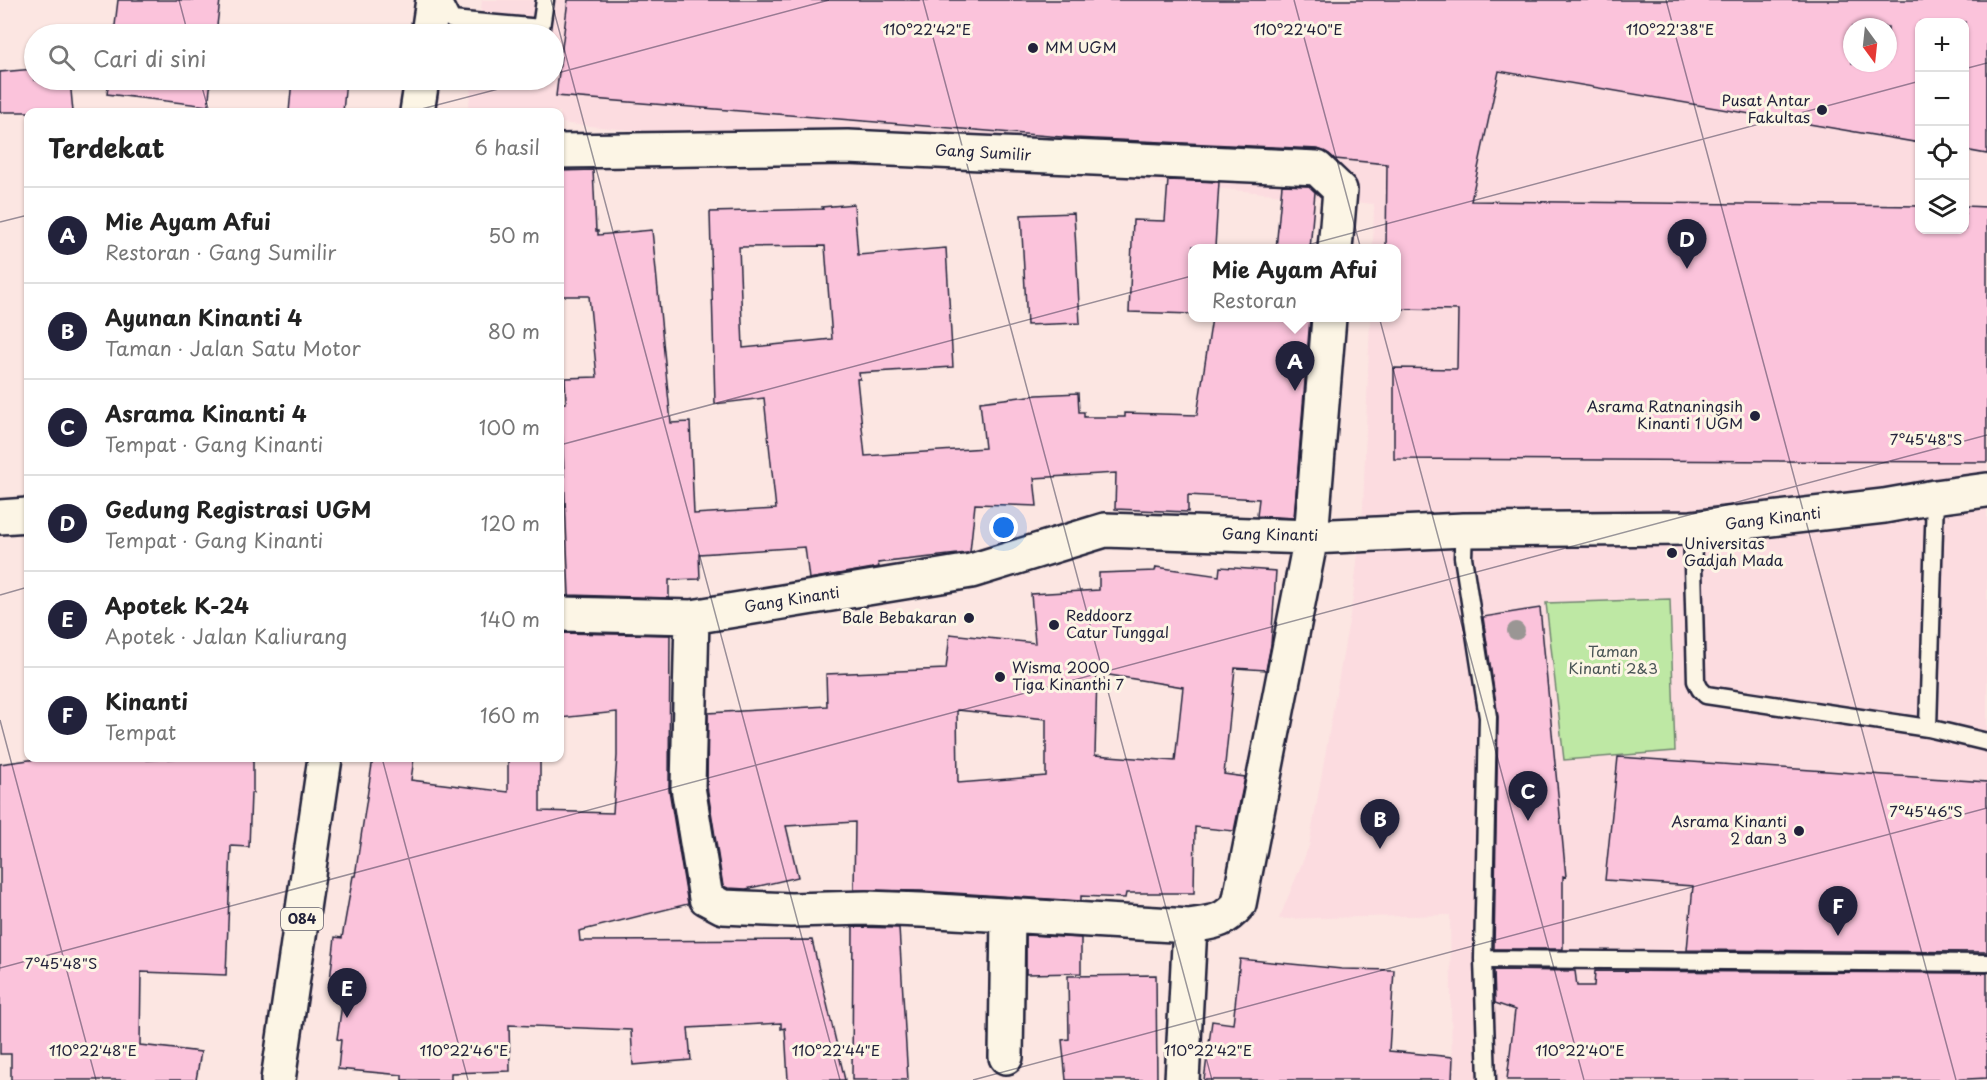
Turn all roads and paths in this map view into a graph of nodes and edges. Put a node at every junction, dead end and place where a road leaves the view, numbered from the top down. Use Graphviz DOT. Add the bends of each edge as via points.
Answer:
graph roads {
  1 [pos="433,0"];
  2 [pos="442,0"];
  3 [pos="544,0"];
  4 [pos="429,24"];
  5 [pos="496,24"];
  6 [pos="541,24"];
  7 [pos="420,90"];
  8 [pos="418,108"];
  9 [pos="564,151"];
  10 [pos="1335,244"];
  11 [pos="1329,322"];
  12 [pos="1987,490"];
  13 [pos="1935,496"];
  14 [pos="24,515"];
  15 [pos="0,517"];
  16 [pos="1692,528"];
  17 [pos="1464,530"];
  18 [pos="1311,537"];
  19 [pos="564,614"];
  20 [pos="692,617"];
  21 [pos="1928,728"];
  22 [pos="1987,742"];
  23 [pos="324,762"];
  24 [pos="1008,915"];
  25 [pos="1190,926"];
  26 [pos="1483,959"];
  27 [pos="1987,963"];
  28 [pos="1006,1057"];
  29 [pos="278,1080"];
  30 [pos="1182,1080"];
  31 [pos="1487,1080"];
  1 -- 4 [label="street"];
  2 -- 5 [label="lane" via="452,20"];
  3 -- 6 [label="lane"];
  7 -- 8 [label="street"];
  9 -- 10 [label="street, Gang Sumilir" via="848,147 1317,168 1340,190"];
  11 -- 18 [label="street"];
  12 -- 13 [label="street, Gang Kinanti"];
  13 -- 16 [label="street, Gang Kinanti" via="1903,504"];
  13 -- 21 [label="lane"];
  14 -- 15 [label="street"];
  16 -- 17 [label="street, Gang Kinanti"];
  16 -- 21 [label="lane" via="1696,681 1706,695"];
  17 -- 18 [label="street, Gang Kinanti"];
  17 -- 26 [label="lane" via="1463,557 1488,717"];
  18 -- 20 [label="street, Gang Kinanti" via="1105,530 971,571"];
  18 -- 25 [label="street" via="1239,904 1229,917"];
  19 -- 20 [label="street, Gang Kinanti"];
  20 -- 24 [label="street" via="688,786 706,898 723,907 866,908"];
  21 -- 22 [label="lane"];
  23 -- 29 [label="street, 084"];
  24 -- 25 [label="street"];
  24 -- 28 [label="street"];
  25 -- 30 [label="street"];
  26 -- 27 [label="lane"];
  26 -- 31 [label="lane"];
}
